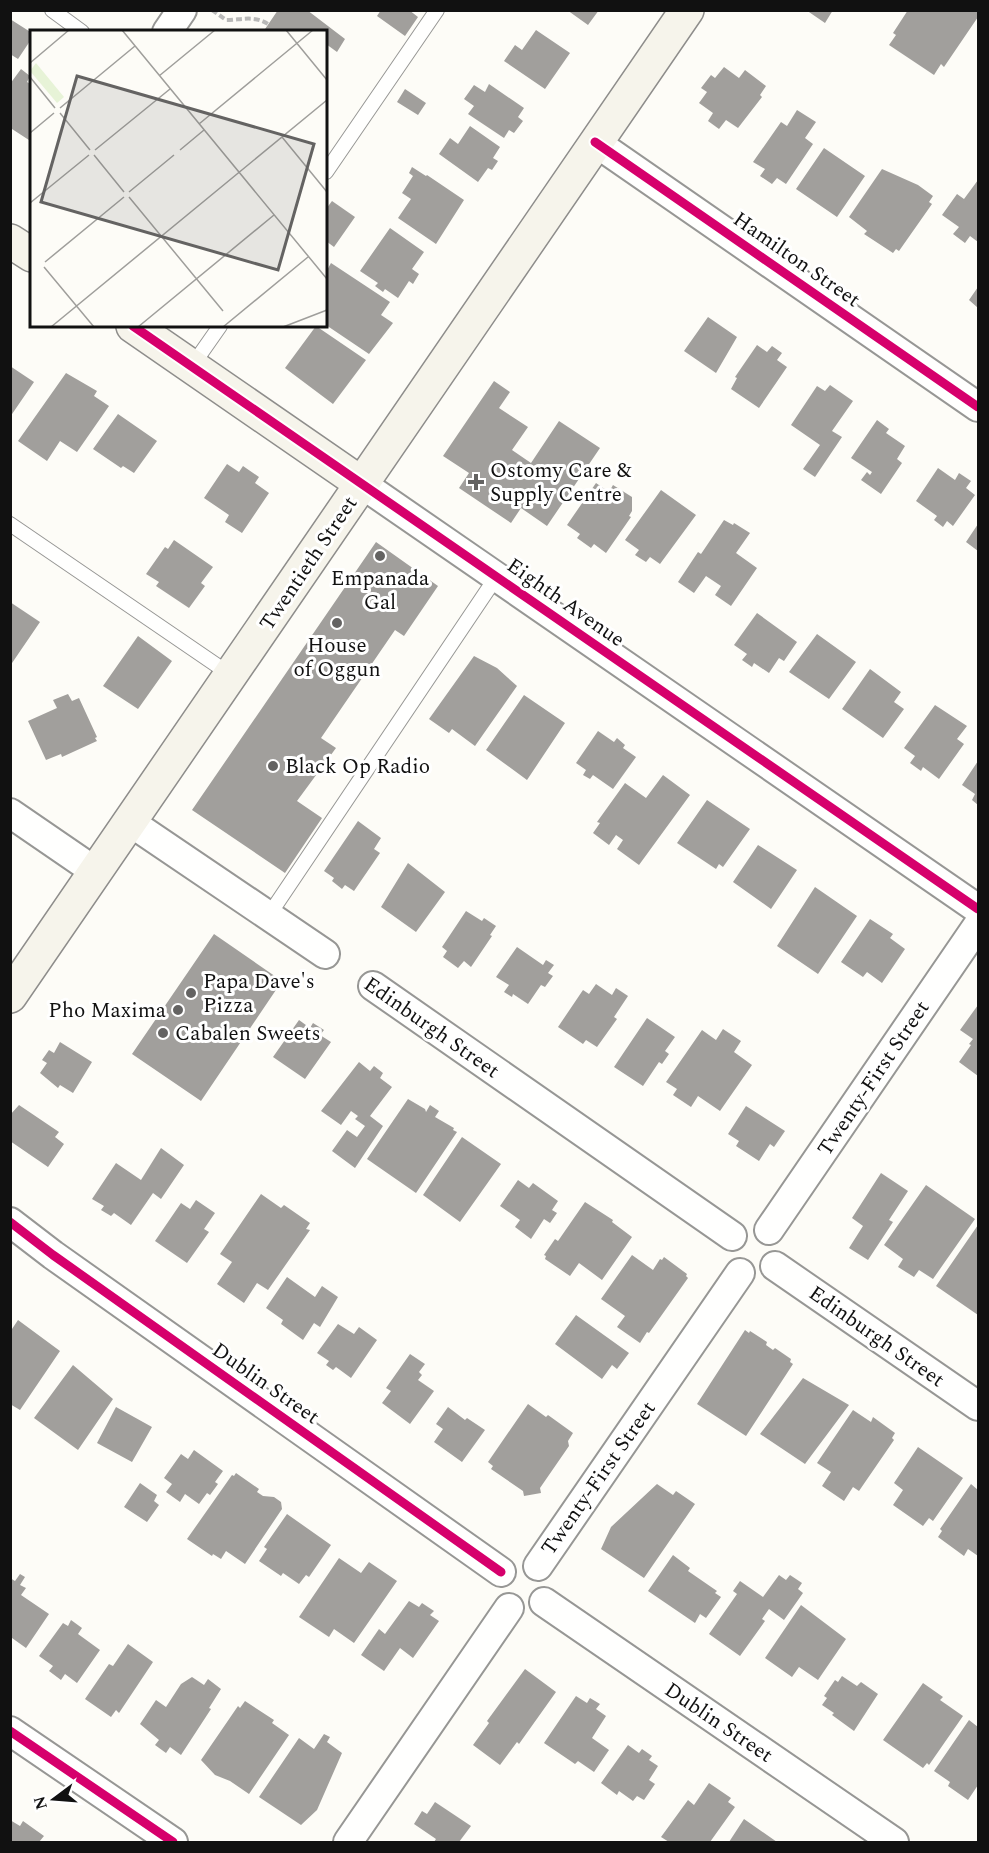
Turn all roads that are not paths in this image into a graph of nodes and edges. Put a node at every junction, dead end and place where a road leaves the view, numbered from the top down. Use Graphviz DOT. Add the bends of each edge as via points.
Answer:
graph roads {
  1 [pos="52,10"];
  2 [pos="182,10"];
  3 [pos="437,10"];
  4 [pos="687,10"];
  5 [pos="79,30"];
  6 [pos="168,30"];
  7 [pos="595,142"];
  8 [pos="327,171"];
  9 [pos="134,327"];
  10 [pos="219,327"];
  11 [pos="192,366"];
  12 [pos="978,407"];
  13 [pos="362,484"];
  14 [pos="10,524"];
  15 [pos="497,576"];
  16 [pos="231,675"];
  17 [pos="10,813"];
  18 [pos="130,822"];
  19 [pos="96,872"];
  20 [pos="978,909"];
  21 [pos="269,915"];
  22 [pos="978,926"];
  23 [pos="326,954"];
  24 [pos="374,986"];
  25 [pos="10,996"];
  26 [pos="10,1222"];
  27 [pos="769,1230"];
  28 [pos="732,1236"];
  29 [pos="775,1266"];
  30 [pos="740,1273"];
  31 [pos="978,1406"];
  32 [pos="538,1566"];
  33 [pos="501,1572"];
  34 [pos="544,1602"];
  35 [pos="508,1608"];
  36 [pos="10,1731"];
  37 [pos="173,1842"];
  38 [pos="348,1842"];
  39 [pos="894,1842"];
  1 -- 5 [label="lane"];
  2 -- 6 [label="street"];
  3 -- 8 [label="lane"];
  4 -- 7 [label="main road, Twentieth Street"];
  7 -- 12 [label="street, Hamilton Street"];
  7 -- 13 [label="main road, Twentieth Street"];
  9 -- 11 [label="main road, Eighth Avenue"];
  10 -- 11 [label="lane"];
  11 -- 13 [label="main road, Eighth Avenue"];
  13 -- 15 [label="street, Eighth Avenue"];
  13 -- 16 [label="main road, Twentieth Street"];
  14 -- 16 [label="lane"];
  15 -- 20 [label="street, Eighth Avenue"];
  15 -- 21 [label="lane"];
  16 -- 18 [label="main road, Twentieth Street"];
  17 -- 19 [label="street"];
  18 -- 19 [label="main road, Twentieth Street"];
  18 -- 21 [label="street"];
  19 -- 25 [label="main road, Twentieth Street"];
  21 -- 23 [label="street"];
  22 -- 27 [label="street, Twenty-First Street"];
  24 -- 28 [label="street, Edinburgh Street"];
  26 -- 33 [label="street, Dublin Street"];
  27 -- 28 [label="street" via="753,1225"];
  27 -- 29 [label="street" via="778,1243"];
  28 -- 30 [label="street" via="728,1252"];
  29 -- 30 [label="street" via="762,1276"];
  29 -- 31 [label="street, Edinburgh Street"];
  30 -- 32 [label="street, Twenty-First Street"];
  32 -- 33 [label="street" via="522,1561"];
  32 -- 34 [label="street" via="548,1578"];
  33 -- 35 [label="street" via="497,1588"];
  34 -- 35 [label="street" via="531,1611"];
  34 -- 39 [label="street, Dublin Street"];
  35 -- 38 [label="street"];
  36 -- 37 [label="street"];
}
